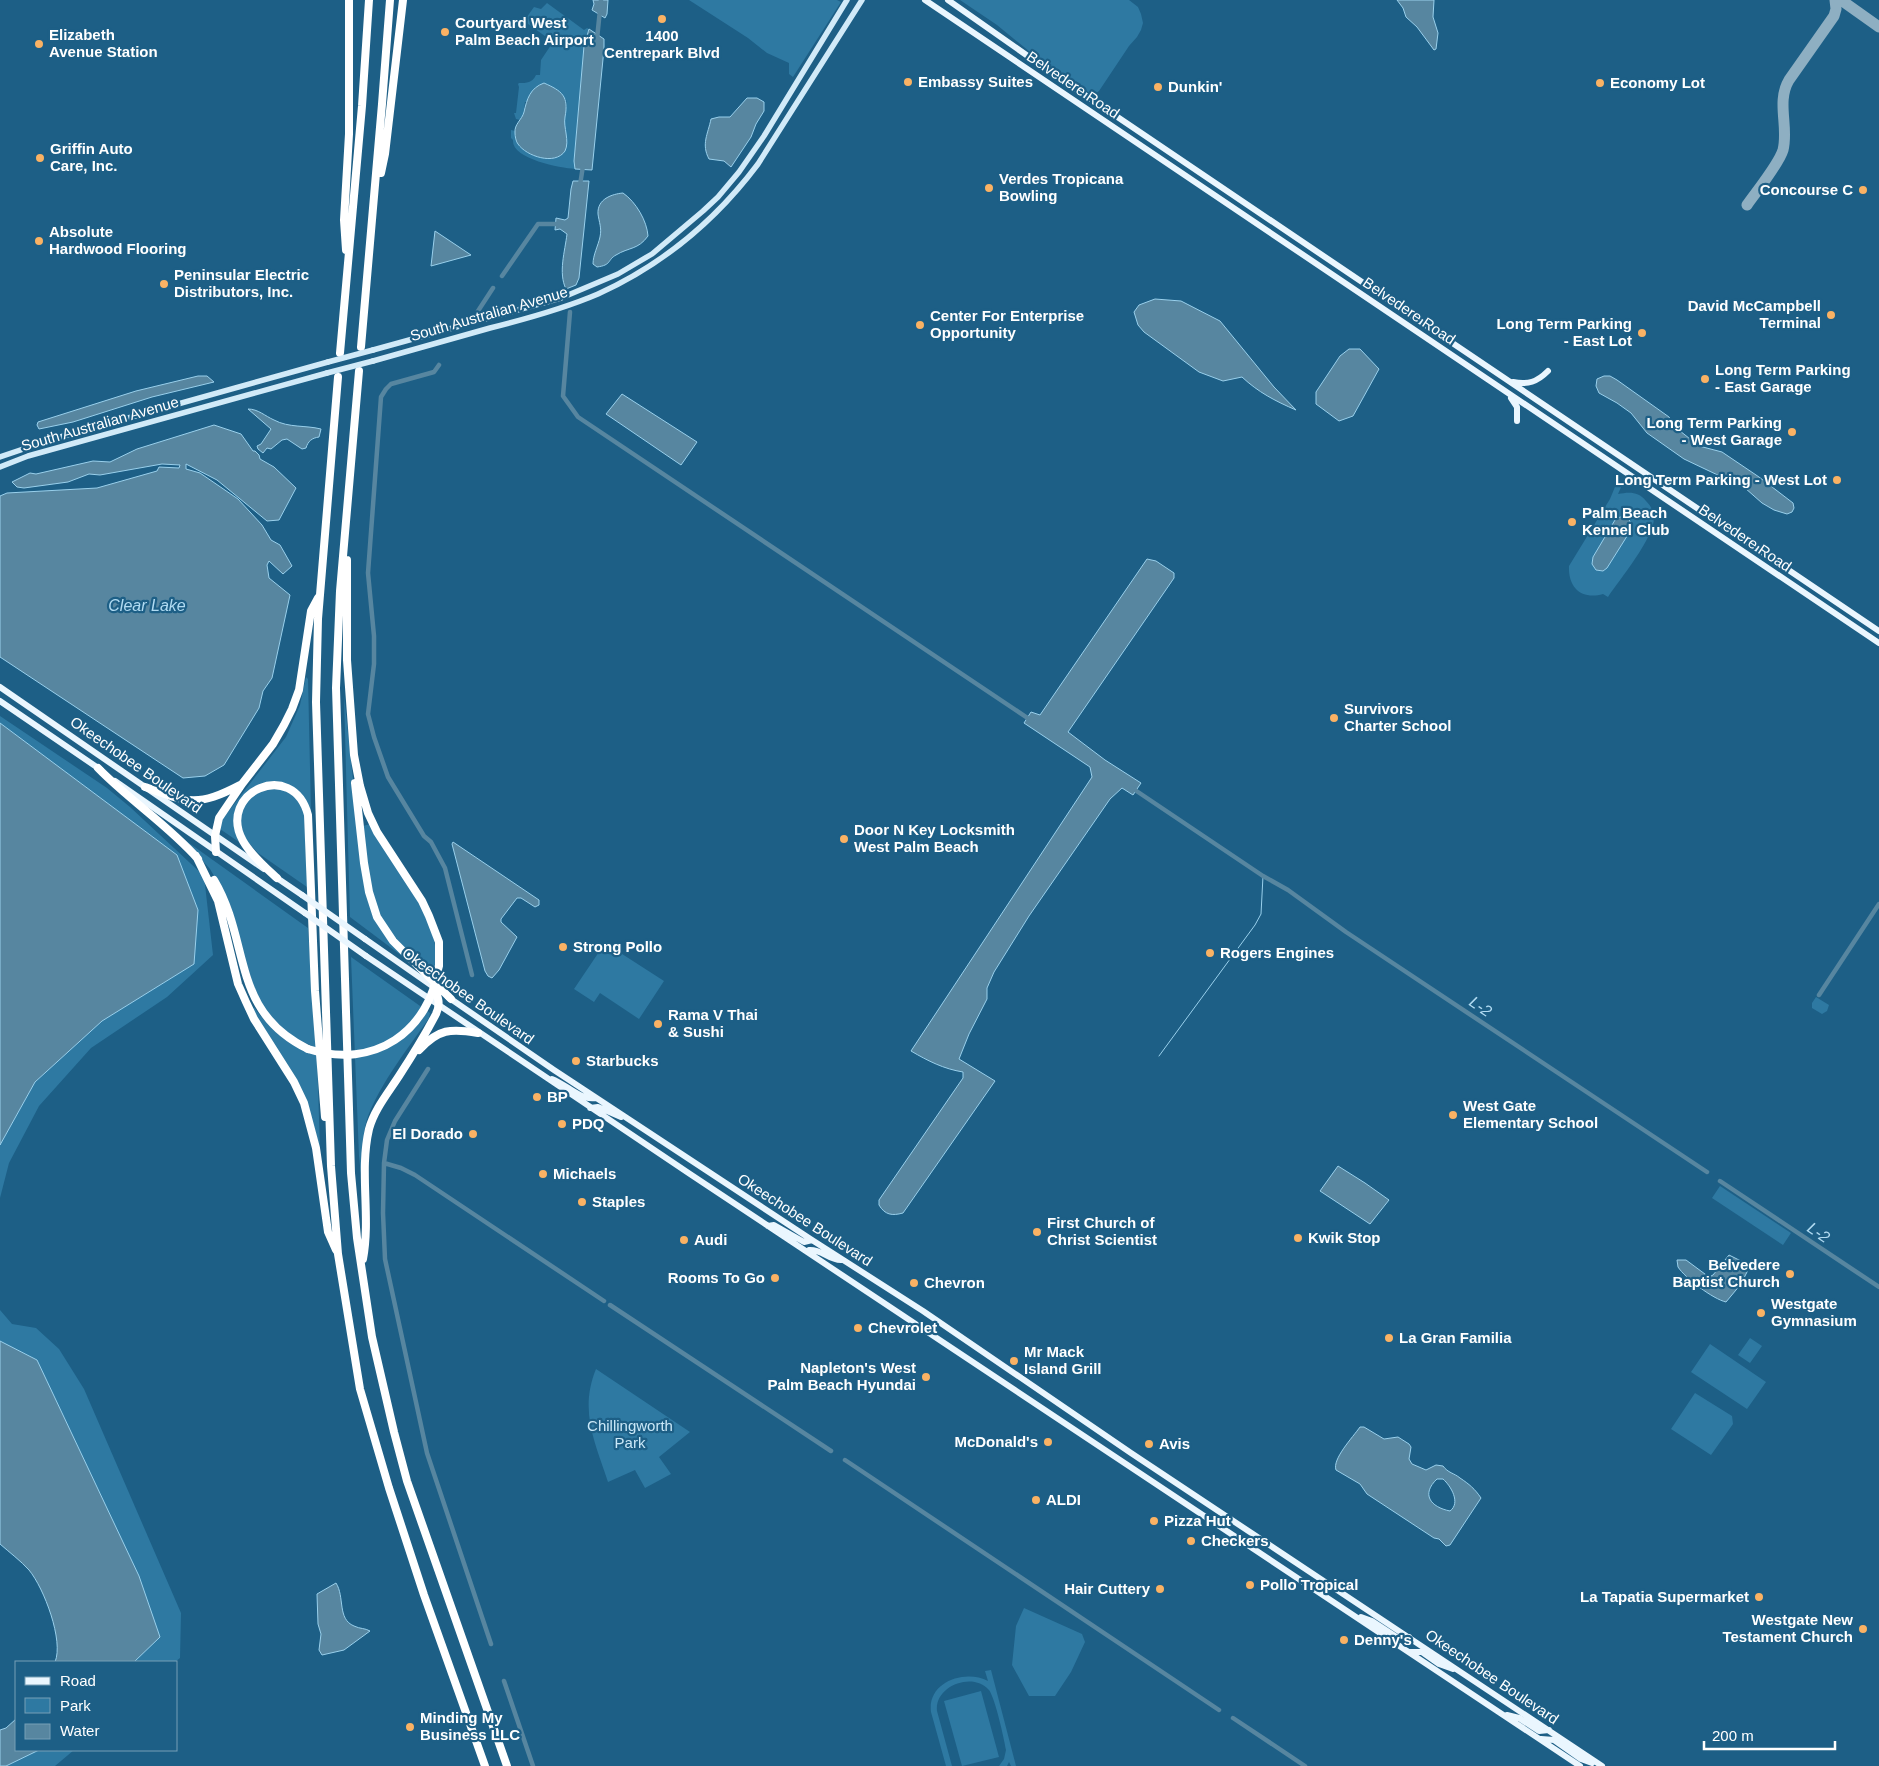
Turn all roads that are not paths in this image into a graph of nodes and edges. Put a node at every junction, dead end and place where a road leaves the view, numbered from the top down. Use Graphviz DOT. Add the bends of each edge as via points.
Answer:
graph roads {
  1 [pos="349,0"];
  2 [pos="354,0"];
  3 [pos="369,0"];
  4 [pos="390,0"];
  5 [pos="403,0"];
  6 [pos="847,0"];
  7 [pos="862,0"];
  8 [pos="925,0"];
  9 [pos="948,0"];
  10 [pos="349,102"];
  11 [pos="374,202"];
  12 [pos="347,277"];
  13 [pos="1358,292"];
  14 [pos="1383,296"];
  15 [pos="361,347"];
  16 [pos="340,353"];
  17 [pos="359,371"];
  18 [pos="1548,371"];
  19 [pos="338,377"];
  20 [pos="1509,381"];
  21 [pos="1505,391"];
  22 [pos="1517,422"];
  23 [pos="0,457"];
  24 [pos="0,467"];
  25 [pos="345,526"];
  26 [pos="320,594"];
  27 [pos="1879,631"];
  28 [pos="1879,643"];
  29 [pos="0,687"];
  30 [pos="0,701"];
  31 [pos="354,755"];
  32 [pos="98,768"];
  33 [pos="242,784"];
  34 [pos="145,787"];
  35 [pos="215,836"];
  36 [pos="216,852"];
  37 [pos="196,856"];
  38 [pos="277,878"];
  39 [pos="434,987"];
  40 [pos="452,999"];
  41 [pos="439,1006"];
  42 [pos="478,1033"];
  43 [pos="410,1058"];
  44 [pos="544,1077"];
  45 [pos="596,1098"];
  46 [pos="590,1108"];
  47 [pos="629,1120"];
  48 [pos="330,1143"];
  49 [pos="768,1226"];
  50 [pos="812,1240"];
  51 [pos="807,1252"];
  52 [pos="338,1254"];
  53 [pos="842,1260"];
  54 [pos="361,1266"];
  55 [pos="1350,1613"];
  56 [pos="1409,1637"];
  57 [pos="1409,1652"];
  58 [pos="1465,1674"];
  59 [pos="1501,1714"];
  60 [pos="1549,1730"];
  61 [pos="1540,1739"];
  62 [pos="485,1766"];
  63 [pos="507,1766"];
  64 [pos="1580,1766"];
  65 [pos="1601,1766"];
  1 -- 10 [label="highway"];
  2 -- 10 [label="highway"];
  3 -- 12 [label="highway"];
  4 -- 11 [label="highway"];
  5 -- 11 [label="highway" via="385,154"];
  6 -- 23 [label="main road, South Australian Avenue, bridge" via="739,172 708,206 652,254 618,274 561,298 53,439"];
  7 -- 24 [label="main road, South Australian Avenue, bridge" via="739,189 679,245 633,276 582,300 513,322 28,456"];
  8 -- 13 [label="main road, Belvedere Road"];
  9 -- 14 [label="main road, Belvedere Road"];
  10 -- 12 [label="highway" via="344,220"];
  11 -- 15 [label="highway"];
  12 -- 16 [label="highway"];
  13 -- 14 [label="main road"];
  13 -- 21 [label="main road, Belvedere Road"];
  14 -- 20 [label="main road, Belvedere Road"];
  17 -- 25 [label="highway"];
  18 -- 20 [label="main road" via="1531,383"];
  19 -- 26 [label="highway"];
  20 -- 27 [label="main road, Belvedere Road"];
  21 -- 22 [label="main road" via="1516,405"];
  21 -- 28 [label="main road, Belvedere Road"];
  25 -- 31 [label="highway" via="348,582 346,660"];
  25 -- 54 [label="highway" via="338,623 337,729 351,1173"];
  26 -- 33 [label="highway" via="311,611 298,690 290,712 273,744"];
  26 -- 48 [label="highway" via="317,735"];
  29 -- 34 [label="main road, Okeechobee Boulevard"];
  30 -- 32 [label="main road, Okeechobee Boulevard"];
  31 -- 37 [label="highway, bridge" via="368,813 381,839 422,901 438,942 439,965 434,989 424,1012 400,1037 376,1050 336,1056 308,1049 282,1034 262,1012 219,888"];
  31 -- 40 [label="highway" via="364,863 374,907 393,941"];
  32 -- 36 [label="main road, Okeechobee Boulevard"];
  32 -- 37 [label="highway"];
  33 -- 34 [label="highway" via="220,796 192,801"];
  33 -- 35 [label="highway" via="219,818"];
  34 -- 35 [label="main road, Okeechobee Boulevard"];
  35 -- 36 [label="highway"];
  35 -- 38 [label="main road, Okeechobee Boulevard"];
  36 -- 41 [label="main road, Okeechobee Boulevard, bridge"];
  37 -- 52 [label="highway" via="218,901 238,984 254,1019 304,1103 316,1148 328,1232"];
  38 -- 39 [label="main road, Okeechobee Boulevard, bridge"];
  38 -- 48 [label="highway" via="248,848 238,828 244,799 265,786 290,789 301,799 308,815 315,991 323,1105"];
  39 -- 40 [label="main road, Okeechobee Boulevard"];
  39 -- 41 [label="highway"];
  40 -- 45 [label="main road, Okeechobee Boulevard"];
  41 -- 42 [label="main road, Okeechobee Boulevard"];
  41 -- 43 [label="highway"];
  42 -- 43 [label="highway" via="453,1030 440,1033 430,1038"];
  42 -- 44 [label="main road, Okeechobee Boulevard"];
  43 -- 54 [label="highway" via="369,1128 365,1161 366,1244"];
  44 -- 45 [label="main road" via="561,1082 584,1097"];
  44 -- 46 [label="main road, Okeechobee Boulevard"];
  45 -- 47 [label="main road, Okeechobee Boulevard"];
  46 -- 47 [label="main road" via="598,1106"];
  46 -- 49 [label="main road, Okeechobee Boulevard"];
  47 -- 50 [label="main road, Okeechobee Boulevard"];
  48 -- 52 [label="highway"];
  49 -- 50 [label="main road" via="774,1225 804,1242"];
  49 -- 51 [label="main road, Okeechobee Boulevard"];
  50 -- 53 [label="main road, Okeechobee Boulevard"];
  51 -- 53 [label="main road" via="814,1250 833,1260"];
  51 -- 55 [label="main road, Okeechobee Boulevard"];
  52 -- 62 [label="highway" via="360,1389 424,1595"];
  53 -- 56 [label="main road, Okeechobee Boulevard"];
  54 -- 63 [label="highway" via="373,1345 407,1480"];
  55 -- 56 [label="main road" via="1372,1621 1398,1638"];
  55 -- 57 [label="main road, Okeechobee Boulevard"];
  56 -- 58 [label="main road, Okeechobee Boulevard"];
  57 -- 58 [label="main road" via="1422,1652 1439,1664"];
  57 -- 59 [label="main road, Okeechobee Boulevard"];
  58 -- 60 [label="main road, Okeechobee Boulevard"];
  59 -- 60 [label="main road" via="1519,1718 1539,1731"];
  59 -- 61 [label="main road, Okeechobee Boulevard"];
  60 -- 65 [label="main road, Okeechobee Boulevard"];
  61 -- 64 [label="main road, Okeechobee Boulevard"];
  61 -- 65 [label="main road" via="1554,1740 1581,1759"];
}
